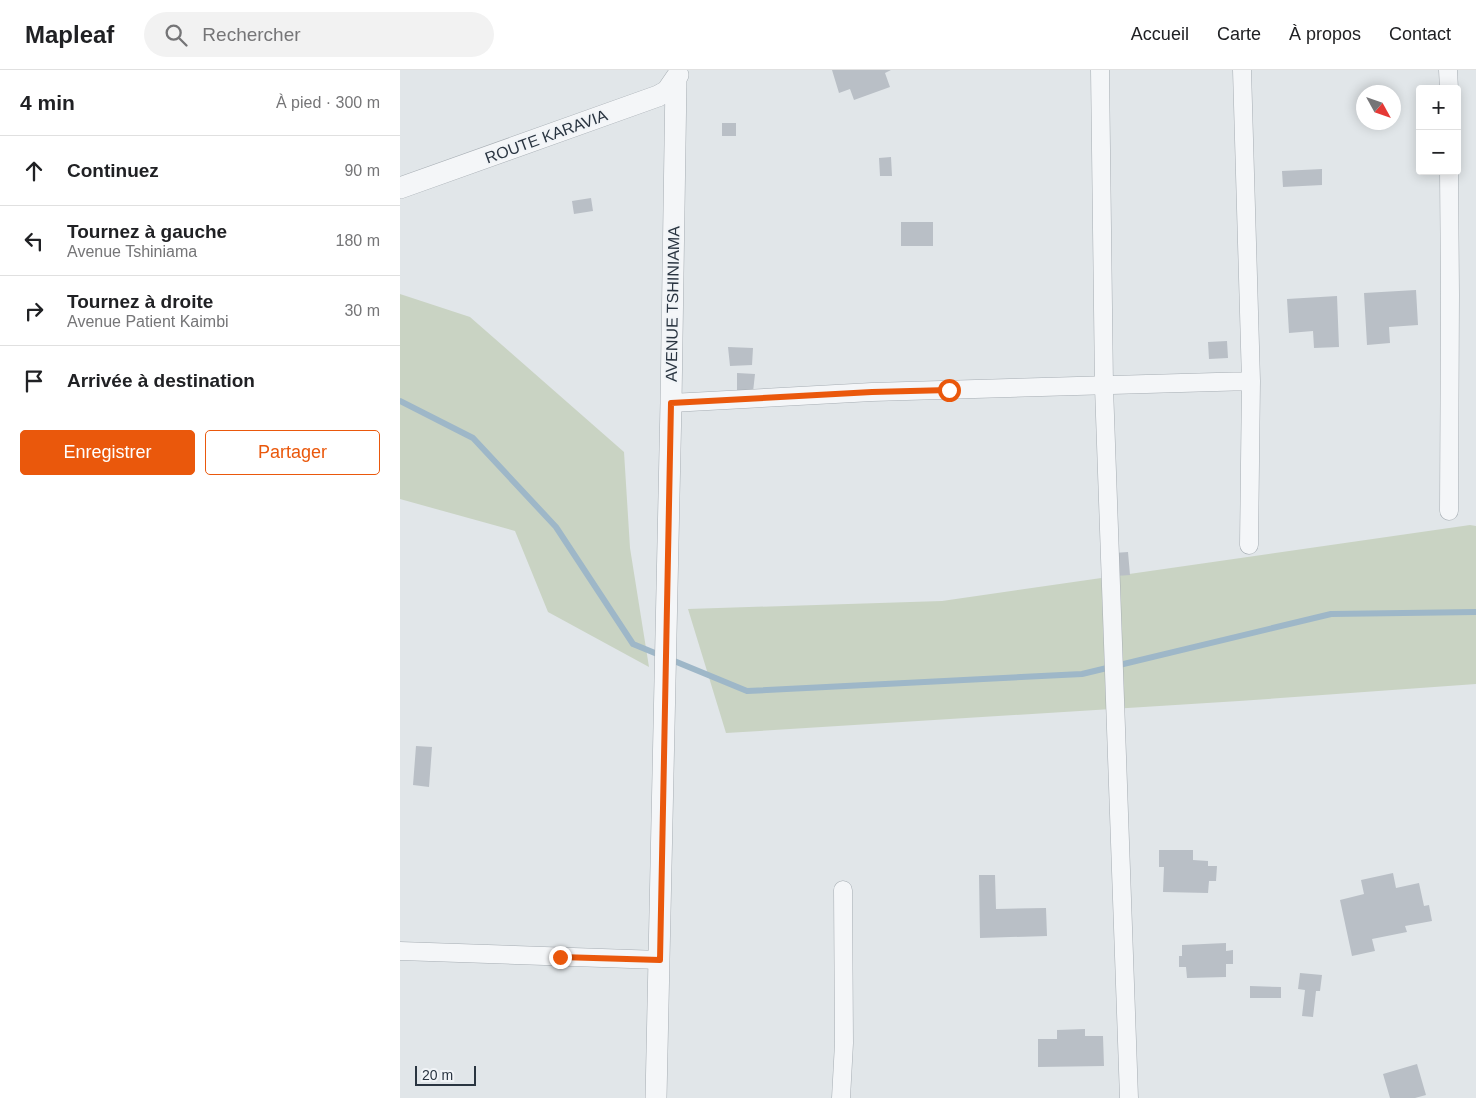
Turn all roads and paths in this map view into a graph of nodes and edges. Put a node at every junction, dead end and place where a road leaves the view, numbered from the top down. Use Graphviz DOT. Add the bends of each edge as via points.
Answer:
graph roads {
  1 [pos="1100,70"];
  2 [pos="1242,70"];
  3 [pos="1448,70"];
  4 [pos="678,75"];
  5 [pos="1448,85"];
  6 [pos="633,105"];
  7 [pos="675,129"];
  8 [pos="1449,175"];
  9 [pos="400,188"];
  10 [pos="1251,382"];
  11 [pos="1104,387"];
  12 [pos="671,403"];
  13 [pos="1449,511"];
  14 [pos="1249,545"];
  15 [pos="843,890"];
  16 [pos="400,951"];
  17 [pos="660,960"];
  18 [pos="656,1098"];
  19 [pos="841,1098"];
  20 [pos="1129,1098"];
  1 -- 11 [label="street"];
  2 -- 10 [label="street"];
  3 -- 5 [label="street"];
  4 -- 6 [label="street, ROUTE KARAVIA" via="663,94"];
  4 -- 7 [label="street, AVENUE TSHINIAMA"];
  6 -- 7 [label="street" via="657,113"];
  6 -- 9 [label="street, ROUTE KARAVIA"];
  7 -- 12 [label="street, AVENUE TSHINIAMA"];
  8 -- 13 [label="street"];
  10 -- 11 [label="street"];
  10 -- 14 [label="street"];
  11 -- 12 [label="street" via="872,392"];
  11 -- 20 [label="street"];
  12 -- 17 [label="street, AVENUE TSHINIAMA"];
  15 -- 19 [label="street"];
  16 -- 17 [label="street"];
  17 -- 18 [label="street, AVENUE TSHINIAMA"];
}
